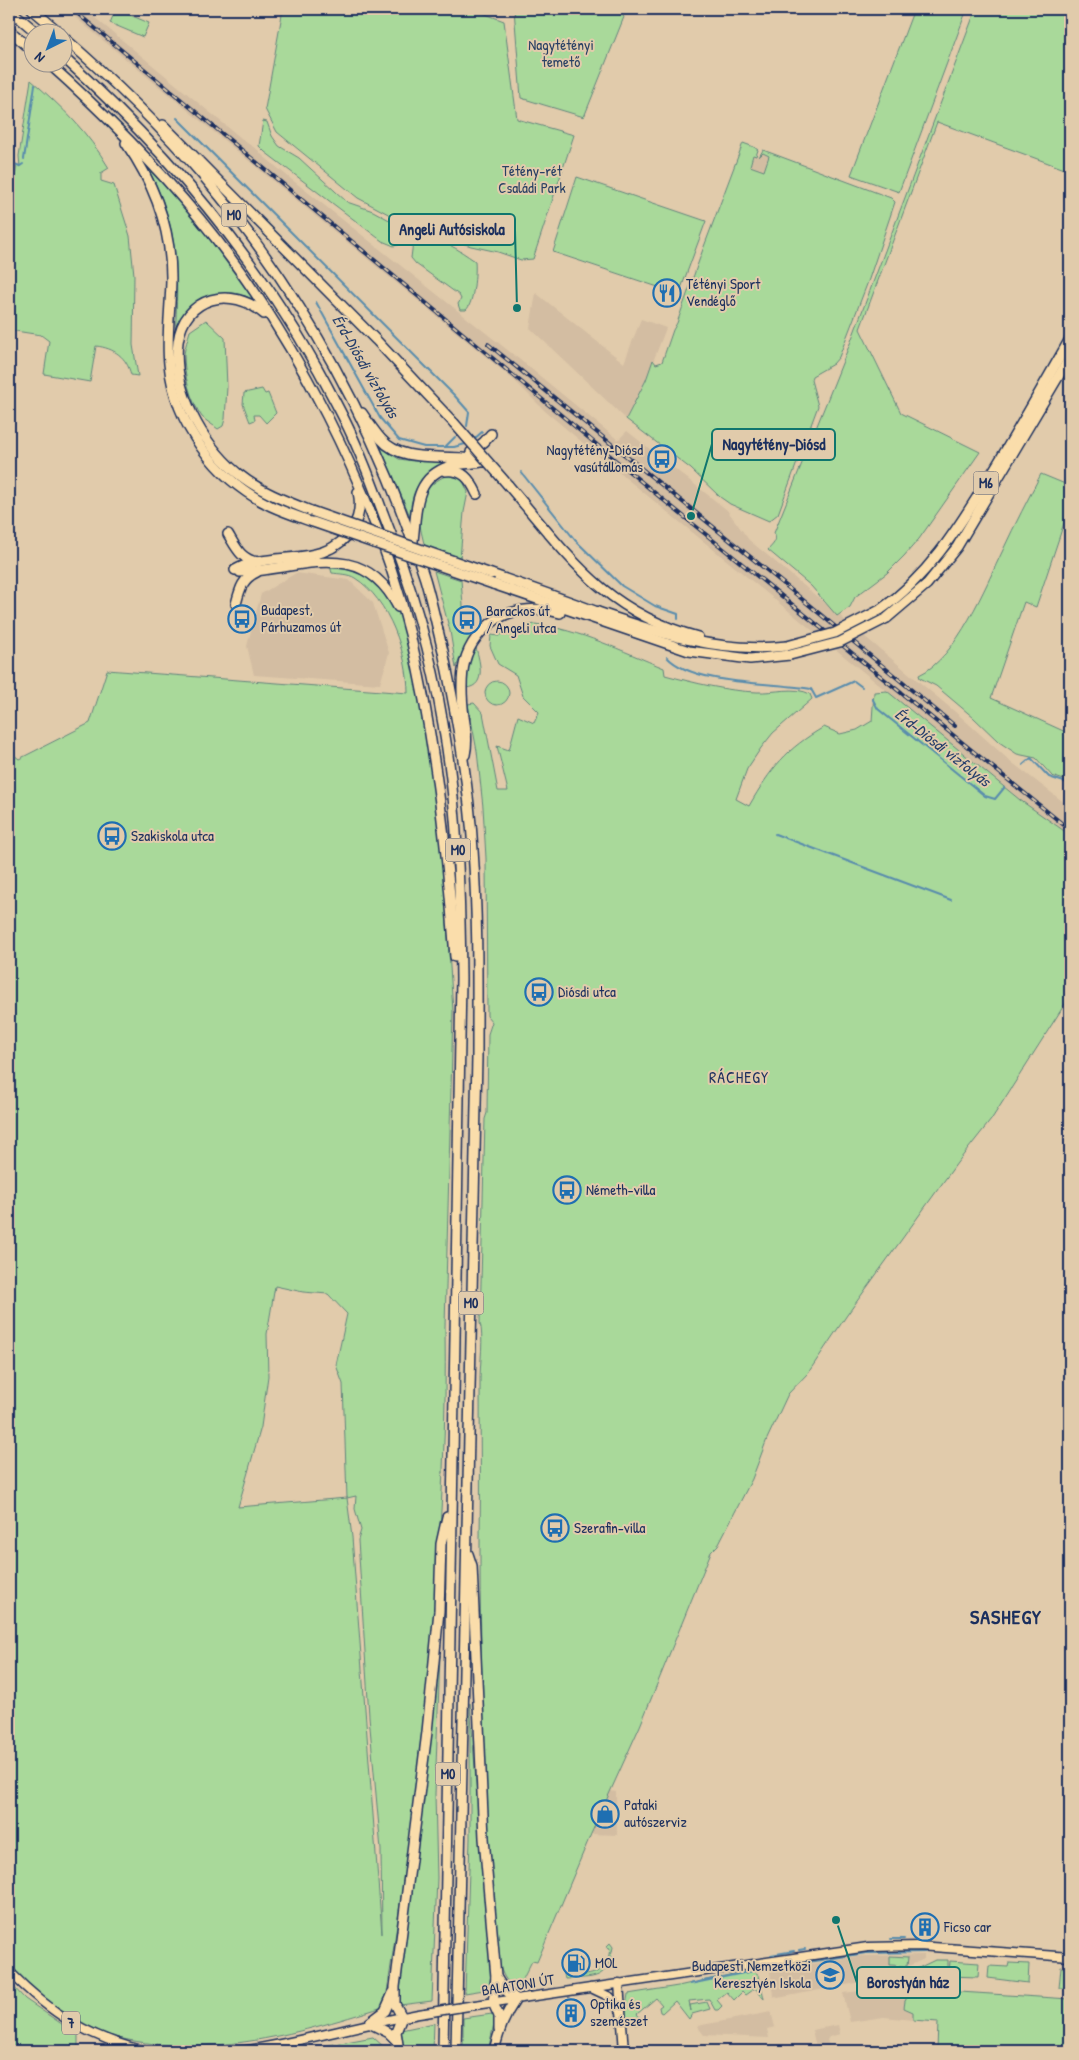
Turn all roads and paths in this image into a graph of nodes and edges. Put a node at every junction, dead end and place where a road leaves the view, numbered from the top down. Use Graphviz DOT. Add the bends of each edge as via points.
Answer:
graph roads {
  1 [pos="9,9"];
  2 [pos="32,9"];
  3 [pos="24,22"];
  4 [pos="47,22"];
  5 [pos="9,30"];
  6 [pos="22,41"];
  7 [pos="72,45"];
  8 [pos="72,65"];
  9 [pos="58,72"];
  10 [pos="90,101"];
  11 [pos="132,101"];
  12 [pos="275,324"];
  13 [pos="1070,339"];
  14 [pos="1070,357"];
  15 [pos="351,398"];
  16 [pos="491,434"];
  17 [pos="344,451"];
  18 [pos="454,457"];
  19 [pos="439,471"];
  20 [pos="477,494"];
  21 [pos="228,534"];
  22 [pos="412,542"];
  23 [pos="261,566"];
  24 [pos="236,604"];
  25 [pos="597,621"];
  26 [pos="410,632"];
  27 [pos="742,648"];
  28 [pos="461,722"];
  29 [pos="461,979"];
  30 [pos="451,1498"];
  31 [pos="466,1549"];
  32 [pos="1070,1957"];
  33 [pos="9,1971"];
  34 [pos="496,1977"];
  35 [pos="619,1983"];
  36 [pos="394,1987"];
  37 [pos="589,1988"];
  38 [pos="516,1999"];
  39 [pos="493,2003"];
  40 [pos="620,2011"];
  41 [pos="402,2017"];
  42 [pos="369,2023"];
  43 [pos="499,2029"];
  44 [pos="397,2042"];
  45 [pos="146,2051"];
  46 [pos="241,2051"];
  47 [pos="399,2051"];
  48 [pos="443,2051"];
  49 [pos="456,2051"];
  50 [pos="494,2051"];
  51 [pos="624,2051"];
  1 -- 3 [label="highway"];
  2 -- 4 [label="highway"];
  5 -- 6 [label="highway"];
  7 -- 11 [label="highway, M0"];
  8 -- 29 [label="highway, M0" via="127,116 200,196 266,283 340,409 366,467 408,581 434,676 443,723 458,850"];
  9 -- 10 [label="highway"];
  10 -- 12 [label="highway" via="201,220"];
  10 -- 25 [label="highway, bridge" via="123,139 147,178 159,207 169,248 169,363 175,394 185,419 208,457 238,485 271,506"];
  11 -- 15 [label="highway, M0" via="189,161 244,228 315,333"];
  11 -- 27 [label="highway, bridge" via="176,137 376,340 454,423 581,570 626,606 664,626"];
  12 -- 17 [label="highway"];
  12 -- 27 [label="highway, bridge" via="256,307 237,298 223,297 202,304 190,315 180,331 177,355 187,401 211,446 256,487 312,511 621,620 692,641"];
  13 -- 27 [label="highway, M6, bridge" via="1003,456 946,545 909,587 880,610 835,633 787,646"];
  14 -- 25 [label="highway, M6, bridge" via="957,547 927,584 886,618 840,642 790,655 750,659 700,653"];
  15 -- 18 [label="highway" via="381,439 396,450 418,456"];
  15 -- 22 [label="highway, M0"];
  16 -- 18 [label="highway" via="474,451"];
  17 -- 23 [label="highway" via="360,503 351,532 339,544 320,553"];
  17 -- 26 [label="highway" via="373,520"];
  18 -- 19 [label="highway" via="484,462 449,466"];
  19 -- 20 [label="highway" via="463,473"];
  19 -- 22 [label="highway" via="419,495"];
  21 -- 23 [label="highway" via="243,557"];
  22 -- 28 [label="highway, M0" via="432,605"];
  23 -- 24 [label="highway" via="244,581"];
  23 -- 26 [label="highway" via="334,561 357,567 386,589"];
  25 -- 28 [label="highway" via="555,611 528,610 506,615 491,623 477,636 467,654 462,676"];
  26 -- 29 [label="highway" via="428,724 456,964"];
  28 -- 31 [label="highway, M0" via="478,944"];
  29 -- 30 [label="highway, M0"];
  30 -- 36 [label="highway" via="441,1544 439,1611 427,1732"];
  30 -- 48 [label="highway, M0"];
  31 -- 34 [label="highway" via="472,1566 484,1838"];
  31 -- 49 [label="highway, M0"];
  32 -- 35 [label="main road, BALATONI ÚT" via="884,1946"];
  33 -- 45 [label="main road, 7" via="44,2004 73,2024 108,2040"];
  34 -- 38 [label="highway"];
  34 -- 39 [label="highway"];
  35 -- 37 [label="main road, BALATONI ÚT"];
  35 -- 40 [label="main road"];
  36 -- 41 [label="highway" via="395,2004"];
  36 -- 42 [label="highway" via="389,2005"];
  37 -- 38 [label="main road, BALATONI ÚT"];
  37 -- 40 [label="main road" via="613,1999"];
  38 -- 39 [label="main road, BALATONI ÚT"];
  38 -- 43 [label="highway"];
  39 -- 41 [label="main road, BALATONI ÚT, bridge"];
  39 -- 43 [label="highway" via="499,2016"];
  40 -- 51 [label="main road"];
  41 -- 42 [label="main road, BALATONI ÚT"];
  41 -- 44 [label="highway"];
  42 -- 44 [label="highway" via="389,2033"];
  42 -- 46 [label="main road, BALATONI ÚT"];
  43 -- 50 [label="highway"];
  44 -- 47 [label="highway"];
}
